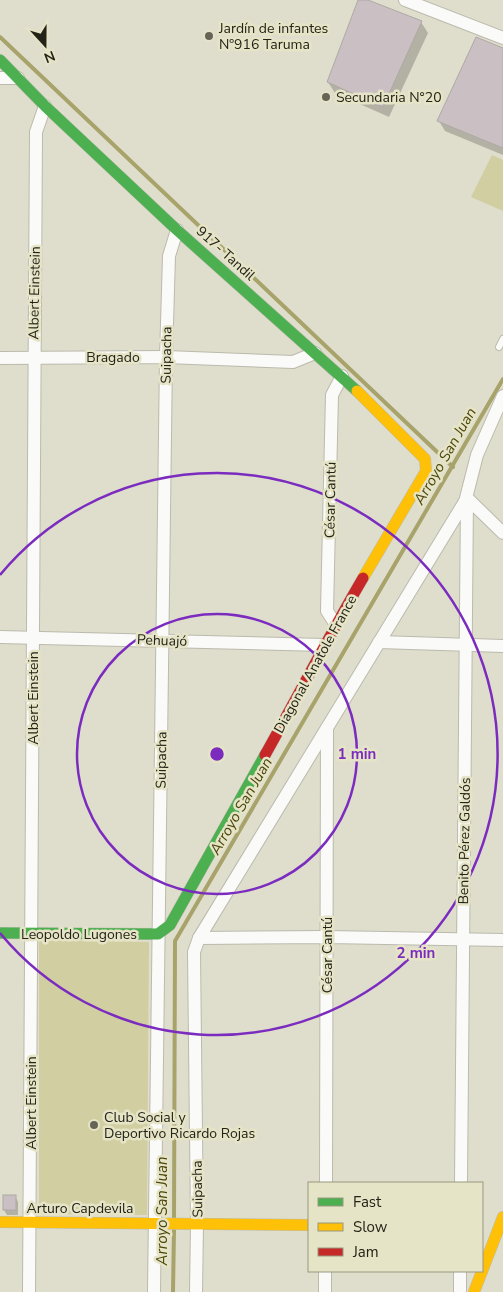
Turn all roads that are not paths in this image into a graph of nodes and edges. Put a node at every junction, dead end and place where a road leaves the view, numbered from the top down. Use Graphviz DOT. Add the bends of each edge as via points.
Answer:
graph roads {
  1 [pos="405,0"];
  2 [pos="503,38"];
  3 [pos="0,60"];
  4 [pos="0,78"];
  5 [pos="18,78"];
  6 [pos="45,106"];
  7 [pos="177,230"];
  8 [pos="503,339"];
  9 [pos="499,347"];
  10 [pos="314,353"];
  11 [pos="34,357"];
  12 [pos="166,357"];
  13 [pos="0,358"];
  14 [pos="342,376"];
  15 [pos="503,396"];
  16 [pos="426,471"];
  17 [pos="466,500"];
  18 [pos="503,532"];
  19 [pos="336,625"];
  20 [pos="0,637"];
  21 [pos="34,637"];
  22 [pos="162,640"];
  23 [pos="379,642"];
  24 [pos="465,644"];
  25 [pos="324,645"];
  26 [pos="503,646"];
  27 [pos="327,727"];
  28 [pos="0,933"];
  29 [pos="32,933"];
  30 [pos="158,934"];
  31 [pos="327,937"];
  32 [pos="199,938"];
  33 [pos="463,940"];
  34 [pos="503,940"];
  35 [pos="326,1182"];
  36 [pos="461,1182"];
  37 [pos="503,1217"];
  38 [pos="0,1222"];
  39 [pos="31,1222"];
  40 [pos="158,1223"];
  41 [pos="192,1224"];
  42 [pos="308,1225"];
  43 [pos="483,1263"];
  44 [pos="325,1272"];
  45 [pos="460,1272"];
  46 [pos="480,1272"];
  47 [pos="29,1292"];
  48 [pos="154,1292"];
  49 [pos="196,1292"];
  50 [pos="325,1292"];
  51 [pos="460,1292"];
  52 [pos="474,1292"];
  1 -- 2 [label="street"];
  3 -- 5 [label="street, 917- Tandil"];
  4 -- 5 [label="street"];
  5 -- 6 [label="street, 917- Tandil"];
  6 -- 7 [label="street, 917- Tandil"];
  6 -- 11 [label="street, Albert Einstein" via="36,132"];
  7 -- 10 [label="street, 917- Tandil"];
  7 -- 12 [label="street, Suipacha" via="169,256"];
  8 -- 9 [label="lane"];
  10 -- 12 [label="street, Bragado" via="293,362"];
  10 -- 14 [label="street, 917- Tandil"];
  11 -- 12 [label="street, Bragado"];
  11 -- 13 [label="street, Bragado"];
  11 -- 21 [label="street, Albert Einstein"];
  12 -- 22 [label="street, Suipacha"];
  14 -- 16 [label="street, 917- Tandil" via="425,459"];
  14 -- 19 [label="street, César Cantú" via="332,395 328,611"];
  15 -- 17 [label="street, Benito Pérez Galdós" via="477,455"];
  16 -- 19 [label="street, Diagonal Anatole France"];
  17 -- 18 [label="street"];
  17 -- 23 [label="street"];
  17 -- 24 [label="street, Benito Pérez Galdós"];
  19 -- 25 [label="street, Diagonal Anatole France"];
  20 -- 21 [label="street, Pehuajó"];
  21 -- 22 [label="street, Pehuajó"];
  21 -- 29 [label="street, Albert Einstein"];
  22 -- 25 [label="street, Pehuajó"];
  22 -- 30 [label="street, Suipacha"];
  23 -- 24 [label="street"];
  23 -- 27 [label="street"];
  24 -- 26 [label="street"];
  24 -- 33 [label="street, Benito Pérez Galdós"];
  25 -- 30 [label="street, Diagonal Anatole France" via="170,925"];
  27 -- 31 [label="street, César Cantú"];
  27 -- 32 [label="street"];
  28 -- 29 [label="street, Leopoldo Lugones"];
  29 -- 30 [label="street, Leopoldo Lugones"];
  29 -- 39 [label="street, Albert Einstein"];
  30 -- 40 [label="street, Suipacha"];
  31 -- 32 [label="street"];
  31 -- 33 [label="street"];
  31 -- 35 [label="street, César Cantú"];
  32 -- 41 [label="street, Suipacha" via="194,952"];
  33 -- 34 [label="street"];
  33 -- 36 [label="street, Benito Pérez Galdós"];
  37 -- 43 [label="street" via="494,1228"];
  38 -- 39 [label="street, Arturo Capdevila"];
  39 -- 40 [label="street, Arturo Capdevila"];
  39 -- 47 [label="street, Albert Einstein"];
  40 -- 41 [label="street, Arturo Capdevila"];
  40 -- 48 [label="street, Suipacha"];
  41 -- 42 [label="street, Arturo Capdevila"];
  41 -- 49 [label="street, Suipacha"];
  44 -- 50 [label="street"];
  45 -- 51 [label="street"];
  46 -- 52 [label="street"];
}
